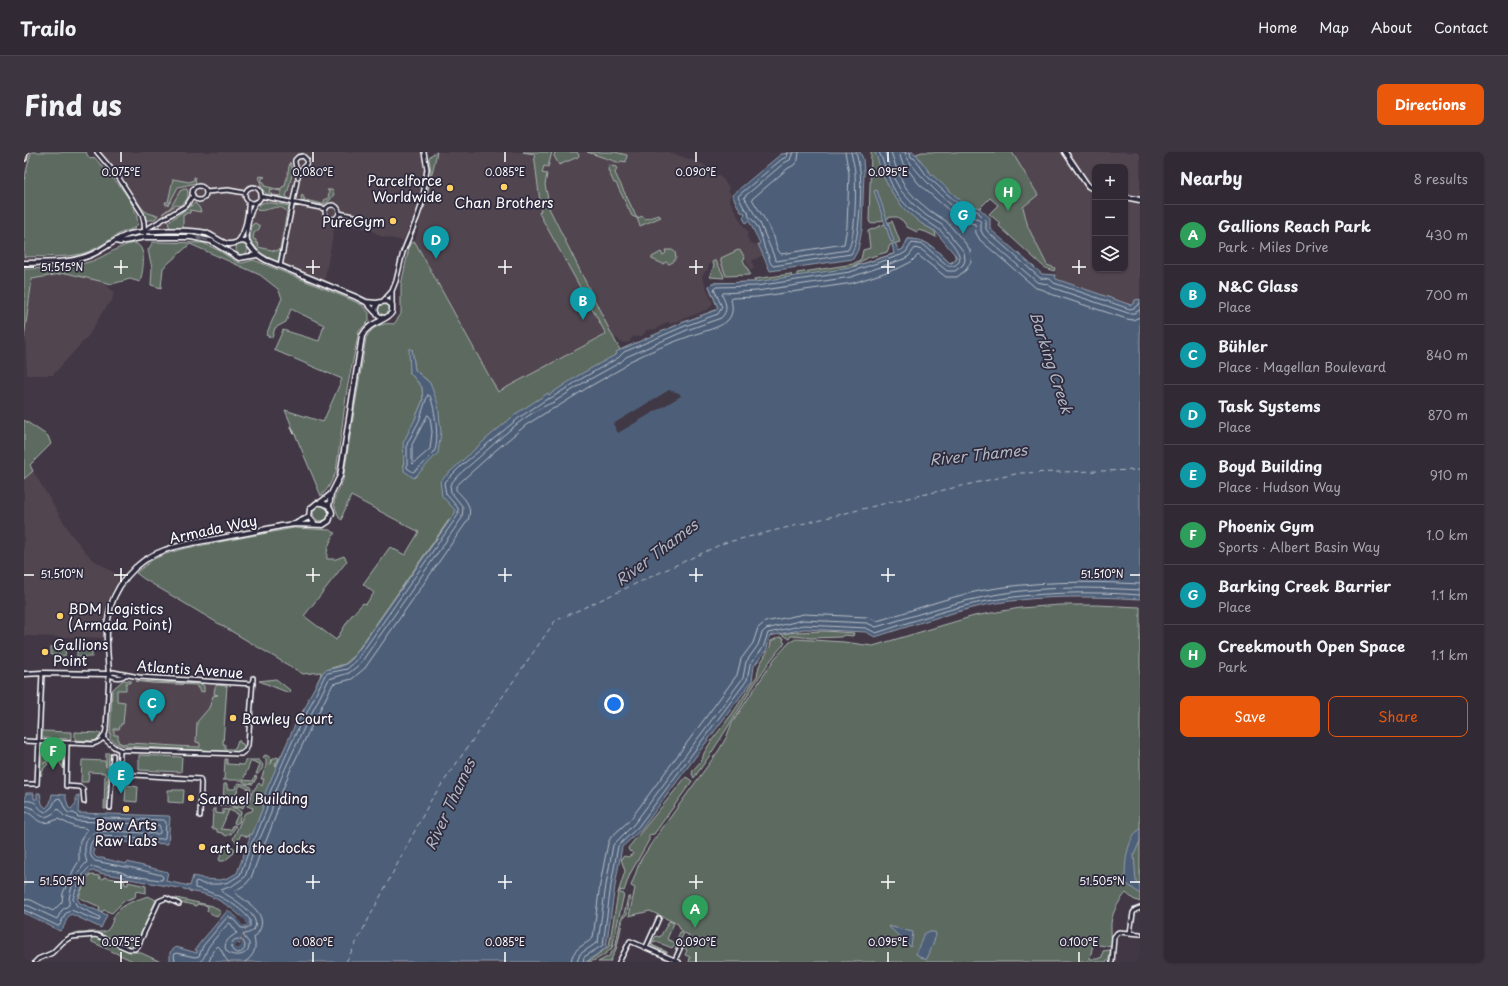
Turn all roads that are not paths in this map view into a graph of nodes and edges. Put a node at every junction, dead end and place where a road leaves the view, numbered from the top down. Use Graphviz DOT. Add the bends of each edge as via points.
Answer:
graph roads {
  1 [pos="25,152"];
  2 [pos="97,152"];
  3 [pos="424,152"];
  4 [pos="1065,152"];
  5 [pos="24,158"];
  6 [pos="298,177"];
  7 [pos="1092,188"];
  8 [pos="206,192"];
  9 [pos="245,193"];
  10 [pos="193,195"];
  11 [pos="260,196"];
  12 [pos="1128,198"];
  13 [pos="1140,200"];
  14 [pos="248,201"];
  15 [pos="256,202"];
  16 [pos="292,203"];
  17 [pos="326,210"];
  18 [pos="339,213"];
  19 [pos="375,221"];
  20 [pos="145,231"];
  21 [pos="145,237"];
  22 [pos="116,241"];
  23 [pos="236,243"];
  24 [pos="249,246"];
  25 [pos="257,255"];
  26 [pos="237,256"];
  27 [pos="247,257"];
  28 [pos="24,263"];
  29 [pos="280,266"];
  30 [pos="392,291"];
  31 [pos="383,301"];
  32 [pos="366,302"];
  33 [pos="378,303"];
  34 [pos="392,306"];
  35 [pos="376,312"];
  36 [pos="384,318"];
  37 [pos="373,324"];
  38 [pos="331,494"];
  39 [pos="321,502"];
  40 [pos="329,506"];
  41 [pos="309,517"];
  42 [pos="295,524"];
  43 [pos="315,524"];
  44 [pos="42,673"];
  45 [pos="24,674"];
  46 [pos="109,674"];
  47 [pos="253,678"];
  48 [pos="253,684"];
  49 [pos="103,738"];
  50 [pos="24,741"];
  51 [pos="39,742"];
  52 [pos="67,742"];
  53 [pos="120,750"];
  54 [pos="113,755"];
  55 [pos="24,784"];
  56 [pos="84,802"];
  57 [pos="110,808"];
  58 [pos="200,816"];
  59 [pos="180,904"];
  60 [pos="1140,908"];
  61 [pos="659,918"];
  62 [pos="1130,933"];
  63 [pos="1140,934"];
  64 [pos="682,944"];
  65 [pos="646,947"];
  66 [pos="674,961"];
  67 [pos="34,962"];
  68 [pos="619,962"];
  69 [pos="679,962"];
  70 [pos="1112,962"];
  1 -- 5 [label="highway"];
  2 -- 20 [label="street" via="125,186 142,214"];
  3 -- 30 [label="street" via="427,169 422,203 404,247"];
  4 -- 7 [label="street"];
  6 -- 6 [label="street" via="295,160 303,156 307,160"];
  6 -- 16 [label="street"];
  8 -- 9 [label="street" via="228,190"];
  8 -- 10 [label="street" via="201,200 195,199"];
  8 -- 10 [label="street" via="198,187 193,190"];
  9 -- 11 [label="street" via="254,187 260,192"];
  9 -- 14 [label="street"];
  10 -- 20 [label="street" via="187,205"];
  11 -- 15 [label="street"];
  11 -- 16 [label="street"];
  12 -- 13 [label="street"];
  14 -- 15 [label="street"];
  14 -- 23 [label="street" via="243,233"];
  15 -- 24 [label="street" via="247,235"];
  16 -- 17 [label="street"];
  16 -- 29 [label="street"];
  17 -- 18 [label="street" via="328,206 334,205 339,209"];
  17 -- 18 [label="street" via="329,218 335,218"];
  18 -- 19 [label="street"];
  20 -- 21 [label="street"];
  20 -- 22 [label="street" via="129,234"];
  20 -- 23 [label="street" via="201,232 227,243"];
  21 -- 22 [label="street"];
  26 -- 21 [label="street, one-way" via="200,238"];
  22 -- 28 [label="street" via="94,254 77,260"];
  23 -- 24 [label="street" via="244,242"];
  23 -- 26 [label="street" via="234,249"];
  24 -- 25 [label="street"];
  24 -- 27 [label="street"];
  25 -- 27 [label="street"];
  25 -- 29 [label="street"];
  26 -- 27 [label="street"];
  29 -- 32 [label="street"];
  30 -- 31 [label="street"];
  30 -- 34 [label="street"];
  31 -- 33 [label="street"];
  31 -- 34 [label="street"];
  32 -- 33 [label="street"];
  32 -- 35 [label="street"];
  33 -- 35 [label="street, Armada Way" via="375,307"];
  34 -- 36 [label="street, Armada Way" via="392,314"];
  35 -- 36 [label="street" via="379,317"];
  35 -- 37 [label="street, Armada Way"];
  36 -- 37 [label="street, Armada Way"];
  37 -- 38 [label="street, Armada Way" via="365,331 361,340 340,473"];
  38 -- 39 [label="street, Armada Way"];
  38 -- 40 [label="street, Armada Way"];
  39 -- 40 [label="street"];
  39 -- 41 [label="street, Armada Way" via="312,506"];
  40 -- 43 [label="street, Armada Way" via="332,513 329,521 323,525"];
  41 -- 42 [label="street, Armada Way"];
  41 -- 43 [label="street"];
  42 -- 43 [label="street, Armada Way"];
  42 -- 46 [label="street, Armada Way" via="164,550 137,566 119,588 110,609 107,628"];
  44 -- 45 [label="street, Atlantis Avenue"];
  44 -- 46 [label="street, Atlantis Avenue"];
  44 -- 51 [label="street"];
  46 -- 48 [label="street, Atlantis Avenue" via="113,672"];
  46 -- 49 [label="street" via="106,730"];
  47 -- 48 [label="street"];
  48 -- 53 [label="street" via="248,745 241,754"];
  49 -- 52 [label="street" via="95,743"];
  49 -- 53 [label="street"];
  50 -- 51 [label="street"];
  51 -- 52 [label="street"];
  51 -- 55 [label="street" via="37,784"];
  52 -- 56 [label="street" via="66,786 83,789"];
  53 -- 58 [label="street" via="119,774 200,779"];
  54 -- 57 [label="street"];
  59 -- 67 [label="street" via="166,898 159,901 135,949 129,949 96,935 72,937"];
  60 -- 62 [label="street" via="1133,913"];
  61 -- 65 [label="street"];
  62 -- 63 [label="street"];
  62 -- 70 [label="street" via="1116,934"];
  64 -- 66 [label="street"];
  65 -- 66 [label="street"];
  65 -- 68 [label="street" via="630,941"];
  66 -- 69 [label="street"];
}
